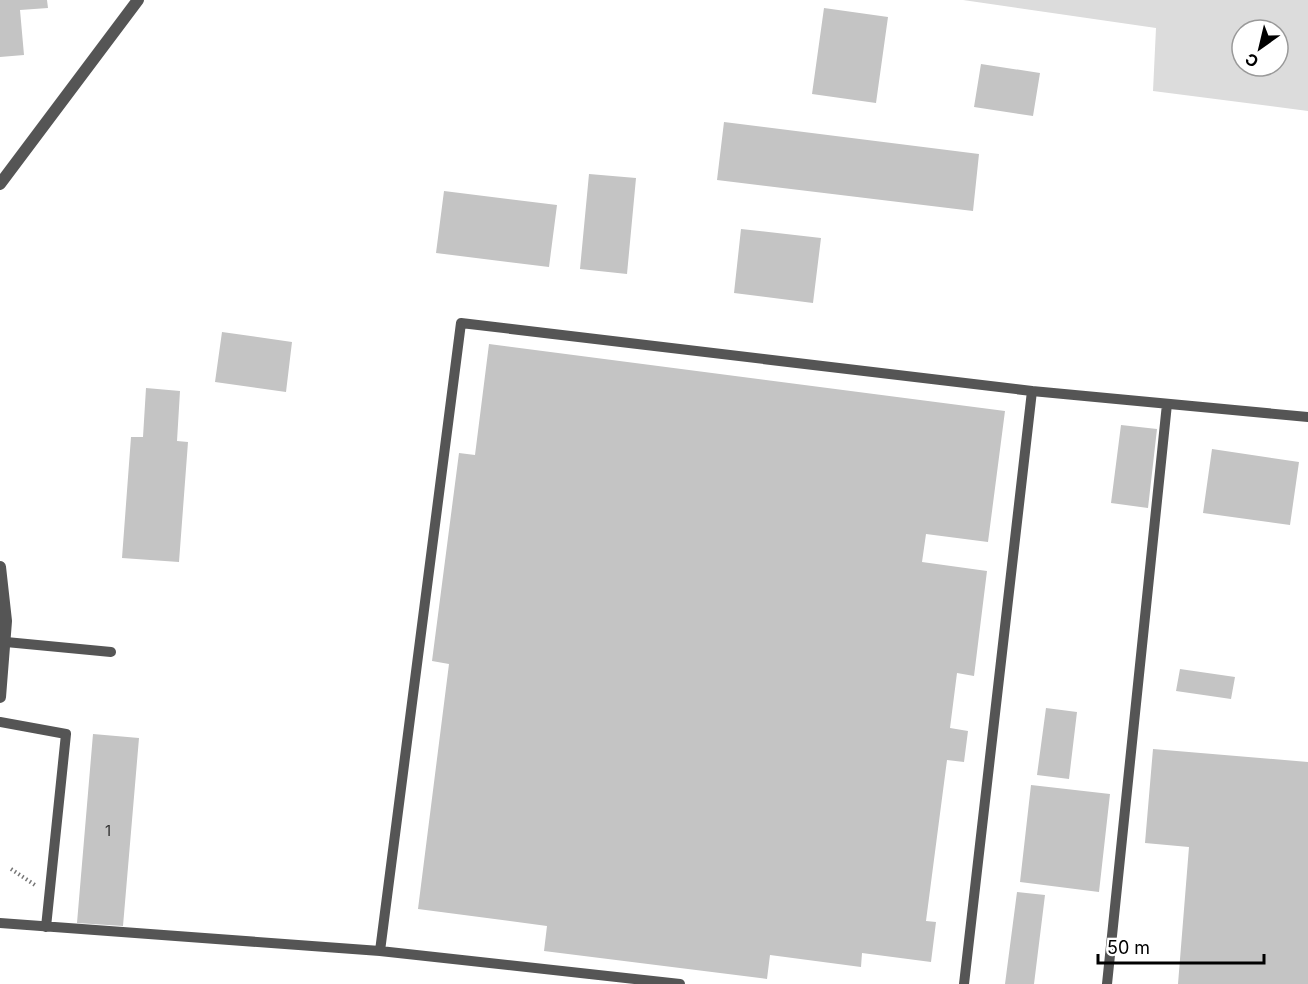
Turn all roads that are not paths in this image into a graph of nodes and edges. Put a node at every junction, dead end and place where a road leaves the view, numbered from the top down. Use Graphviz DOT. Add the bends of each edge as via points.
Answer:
graph roads {
  1 [pos="138,0"];
  2 [pos="0,184"];
  3 [pos="1032,391"];
  4 [pos="1167,404"];
  5 [pos="1308,417"];
  6 [pos="0,567"];
  7 [pos="3,639"];
  8 [pos="111,652"];
  9 [pos="0,697"];
  10 [pos="0,722"];
  11 [pos="0,923"];
  12 [pos="46,927"];
  13 [pos="380,951"];
  14 [pos="602,980"];
  15 [pos="680,984"];
  16 [pos="964,984"];
  17 [pos="1107,984"];
  1 -- 2 [label="street"];
  3 -- 4 [label="lane"];
  3 -- 13 [label="lane" via="461,323"];
  3 -- 16 [label="lane"];
  4 -- 5 [label="lane"];
  4 -- 17 [label="lane"];
  6 -- 7 [label="street" via="6,621"];
  7 -- 8 [label="lane"];
  7 -- 9 [label="street"];
  10 -- 12 [label="lane" via="66,734"];
  11 -- 12 [label="lane"];
  12 -- 13 [label="lane"];
  13 -- 14 [label="lane"];
  14 -- 15 [label="lane"];
}
